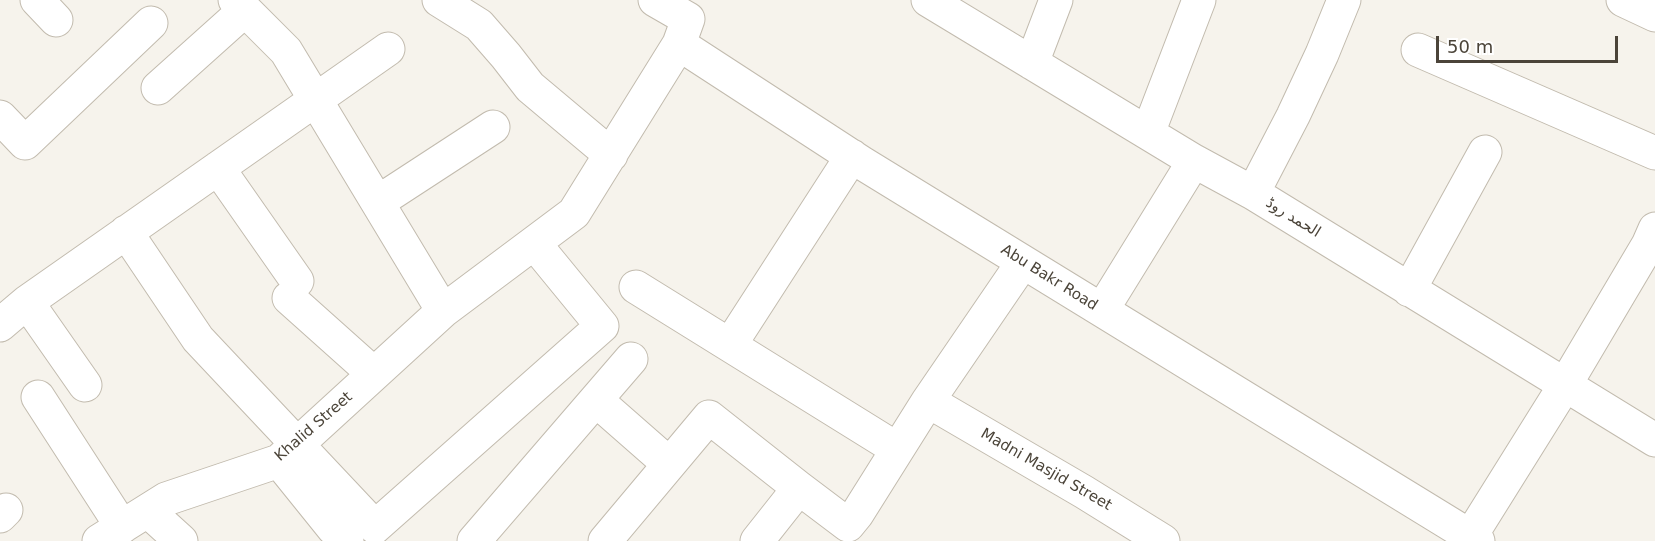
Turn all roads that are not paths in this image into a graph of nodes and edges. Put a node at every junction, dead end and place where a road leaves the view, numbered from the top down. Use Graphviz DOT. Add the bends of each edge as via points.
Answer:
graph roads {
  1 [pos="439,0"];
  2 [pos="655,0"];
  3 [pos="928,0"];
  4 [pos="1056,0"];
  5 [pos="1199,0"];
  6 [pos="1344,0"];
  7 [pos="1623,0"];
  8 [pos="240,5"];
  9 [pos="1655,15"];
  10 [pos="151,24"];
  11 [pos="679,44"];
  12 [pos="388,49"];
  13 [pos="1418,50"];
  14 [pos="1032,63"];
  15 [pos="158,88"];
  16 [pos="316,99"];
  17 [pos="3,127"];
  18 [pos="492,127"];
  19 [pos="1148,133"];
  20 [pos="1485,152"];
  21 [pos="1655,153"];
  22 [pos="610,155"];
  23 [pos="852,156"];
  24 [pos="1194,160"];
  25 [pos="218,168"];
  26 [pos="1253,194"];
  27 [pos="378,202"];
  28 [pos="1655,229"];
  29 [pos="126,232"];
  30 [pos="534,243"];
  31 [pos="1023,262"];
  32 [pos="636,288"];
  33 [pos="1409,290"];
  34 [pos="27,302"];
  35 [pos="443,310"];
  36 [pos="1102,310"];
  37 [pos="0,325"];
  38 [pos="730,345"];
  39 [pos="631,360"];
  40 [pos="374,374"];
  41 [pos="85,385"];
  42 [pos="1565,385"];
  43 [pos="38,397"];
  44 [pos="596,400"];
  45 [pos="928,401"];
  46 [pos="1655,440"];
  47 [pos="897,449"];
  48 [pos="288,452"];
  49 [pos="669,464"];
  50 [pos="799,488"];
  51 [pos="123,526"];
  52 [pos="1474,539"];
  53 [pos="181,541"];
  54 [pos="347,541"];
  55 [pos="474,541"];
  56 [pos="605,541"];
  57 [pos="757,541"];
  58 [pos="1163,541"];
  1 -- 22 [label="street" via="479,25 530,87"];
  2 -- 11 [label="street" via="688,19"];
  3 -- 14 [label="street, الحمد روڈ"];
  4 -- 14 [label="street"];
  5 -- 19 [label="street"];
  6 -- 26 [label="street" via="1293,116"];
  7 -- 9 [label="street"];
  8 -- 15 [label="street"];
  8 -- 16 [label="street" via="286,51"];
  10 -- 17 [label="street" via="25,142"];
  11 -- 22 [label="street"];
  11 -- 23 [label="street, Abu Bakr Road"];
  12 -- 16 [label="street"];
  13 -- 21 [label="street"];
  14 -- 19 [label="street, الحمد روڈ"];
  16 -- 25 [label="street"];
  16 -- 27 [label="street"];
  18 -- 27 [label="street"];
  19 -- 24 [label="street, الحمد روڈ"];
  20 -- 33 [label="street"];
  22 -- 30 [label="street, Khalid Street" via="574,213"];
  23 -- 31 [label="street, Abu Bakr Road"];
  23 -- 38 [label="street"];
  24 -- 26 [label="street, الحمد روڈ"];
  24 -- 36 [label="street"];
  25 -- 29 [label="street"];
  25 -- 40 [label="street" via="293,290"];
  26 -- 33 [label="street, الحمد روڈ"];
  27 -- 35 [label="street"];
  28 -- 42 [label="street"];
  29 -- 34 [label="street"];
  29 -- 48 [label="street" via="198,339"];
  30 -- 35 [label="street, Khalid Street"];
  30 -- 48 [label="street" via="602,326 375,527"];
  31 -- 36 [label="street, Abu Bakr Road"];
  31 -- 45 [label="street"];
  32 -- 38 [label="street"];
  33 -- 42 [label="street, الحمد روڈ"];
  34 -- 37 [label="street"];
  34 -- 41 [label="street"];
  35 -- 40 [label="street, Khalid Street"];
  36 -- 52 [label="street, Abu Bakr Road"];
  38 -- 47 [label="street"];
  39 -- 44 [label="street"];
  40 -- 48 [label="street, Khalid Street"];
  42 -- 46 [label="street, الحمد روڈ"];
  42 -- 52 [label="street"];
  43 -- 51 [label="street"];
  44 -- 49 [label="street"];
  44 -- 55 [label="street"];
  45 -- 47 [label="street"];
  45 -- 58 [label="street, Madni Masjid Street"];
  47 -- 50 [label="street" via="848,525"];
  48 -- 51 [label="street, Khalid Street" via="166,499"];
  48 -- 54 [label="street" via="333,528"];
  49 -- 50 [label="street" via="709,417"];
  49 -- 56 [label="street"];
  50 -- 57 [label="street"];
  51 -- 53 [label="street"];
}
